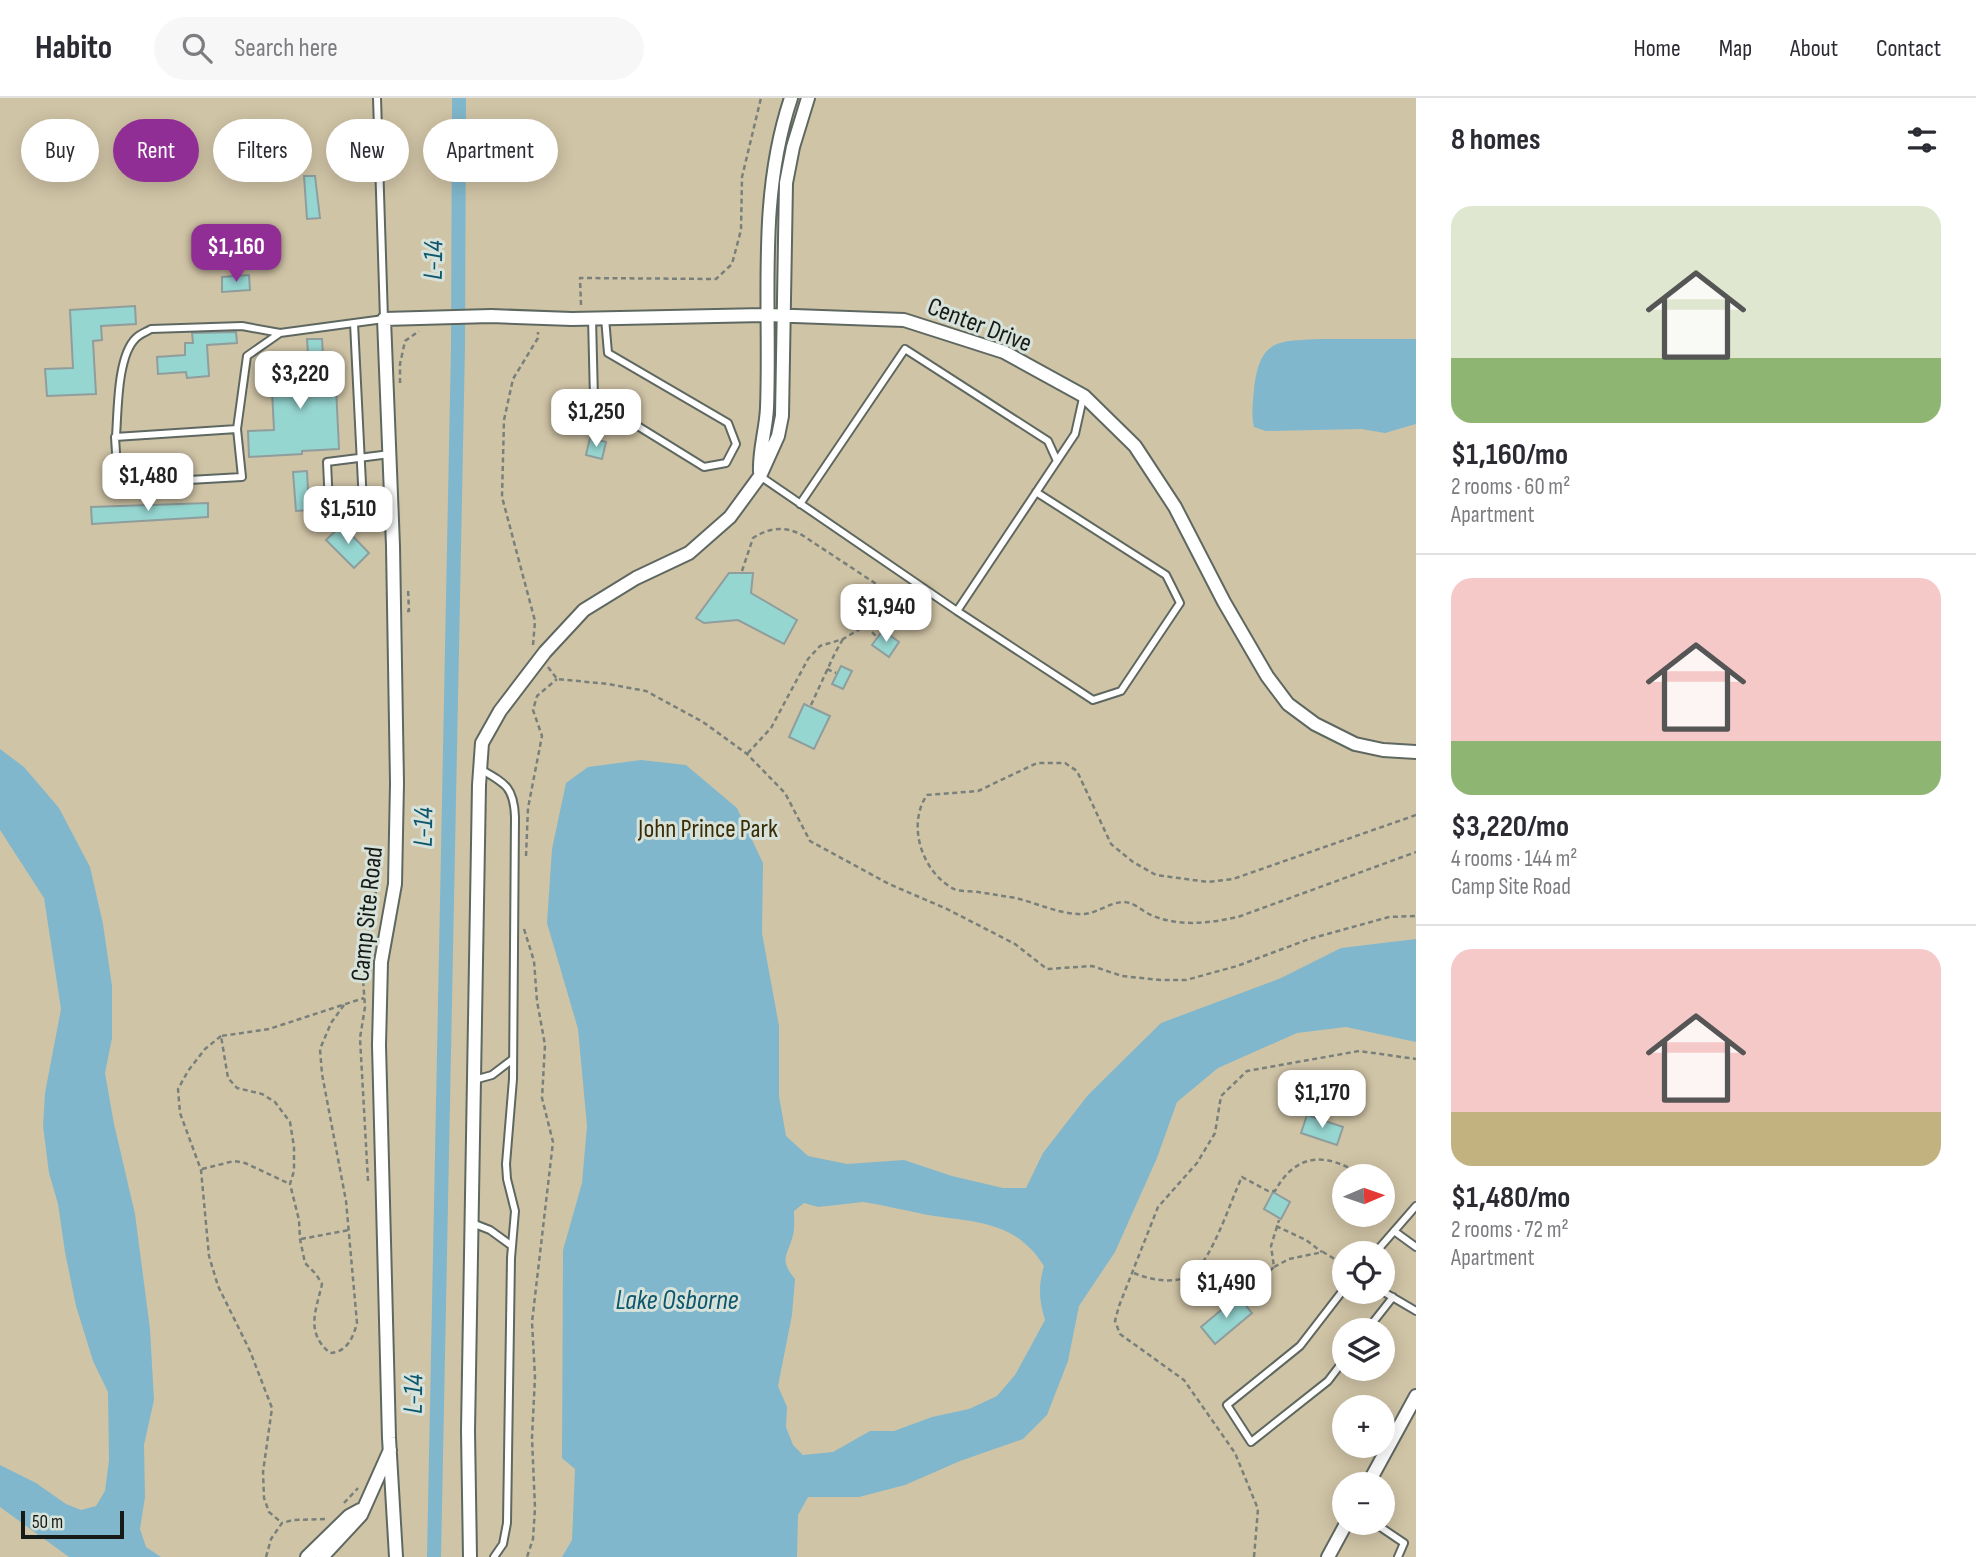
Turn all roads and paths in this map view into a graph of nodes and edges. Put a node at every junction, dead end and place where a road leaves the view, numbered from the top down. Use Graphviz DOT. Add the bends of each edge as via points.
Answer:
graph roads {
  1 [pos="377,98"];
  2 [pos="761,98"];
  3 [pos="791,98"];
  4 [pos="808,98"];
  5 [pos="767,315"];
  6 [pos="784,315"];
  7 [pos="538,318"];
  8 [pos="593,318"];
  9 [pos="384,319"];
  10 [pos="355,323"];
  11 [pos="280,333"];
  12 [pos="1084,396"];
  13 [pos="237,429"];
  14 [pos="116,436"];
  15 [pos="390,454"];
  16 [pos="360,458"];
  17 [pos="1057,461"];
  18 [pos="761,476"];
  19 [pos="1036,492"];
  20 [pos="800,504"];
  21 [pos="742,571"];
  22 [pos="957,611"];
  23 [pos="865,626"];
  24 [pos="876,636"];
  25 [pos="844,639"];
  26 [pos="541,658"];
  27 [pos="827,669"];
  28 [pos="836,673"];
  29 [pos="557,679"];
  30 [pos="811,705"];
  31 [pos="1416,752"];
  32 [pos="747,754"];
  33 [pos="480,769"];
  34 [pos="1416,815"];
  35 [pos="1416,852"];
  36 [pos="526,860"];
  37 [pos="1416,916"];
  38 [pos="523,925"];
  39 [pos="365,998"];
  40 [pos="344,1005"];
  41 [pos="221,1036"];
  42 [pos="513,1059"];
  43 [pos="1416,1059"];
  44 [pos="474,1080"];
  45 [pos="1340,1164"];
  46 [pos="201,1170"];
  47 [pos="290,1184"];
  48 [pos="1416,1206"];
  49 [pos="1279,1220"];
  50 [pos="472,1223"];
  51 [pos="1276,1226"];
  52 [pos="349,1230"];
  53 [pos="1394,1231"];
  54 [pos="300,1239"];
  55 [pos="1385,1241"];
  56 [pos="512,1246"];
  57 [pos="1416,1247"];
  58 [pos="1323,1252"];
  59 [pos="1332,1257"];
  60 [pos="1274,1267"];
  61 [pos="1133,1273"];
  62 [pos="1190,1276"];
  63 [pos="1395,1298"];
  64 [pos="1332,1304"];
  65 [pos="1387,1304"];
  66 [pos="1416,1311"];
  67 [pos="1376,1318"];
  68 [pos="1332,1376"];
  69 [pos="1416,1396"];
  70 [pos="390,1449"];
  71 [pos="1375,1472"];
  72 [pos="366,1504"];
  73 [pos="282,1523"];
  74 [pos="393,1531"];
  75 [pos="1340,1535"];
  76 [pos="1392,1535"];
  77 [pos="307,1557"];
  78 [pos="323,1557"];
  79 [pos="396,1557"];
  80 [pos="470,1557"];
  81 [pos="494,1557"];
  82 [pos="527,1557"];
  83 [pos="1254,1557"];
  84 [pos="1328,1557"];
  85 [pos="1398,1557"];
  1 -- 9 [label="lane"];
  2 -- 8 [label="path" via="743,177 741,230 732,264 716,279 580,278"];
  3 -- 5 [label="street" via="769,202"];
  4 -- 6 [label="street" via="786,183"];
  5 -- 6 [label="street, Center Drive"];
  5 -- 8 [label="street, Center Drive"];
  5 -- 18 [label="street" via="767,411"];
  6 -- 12 [label="street, Center Drive" via="904,320 1004,352"];
  6 -- 18 [label="street" via="782,415"];
  7 -- 8 [label="street, Center Drive"];
  7 -- 9 [label="street, Center Drive"];
  7 -- 26 [label="path" via="538,338 513,379 504,420 502,497 535,621 533,648"];
  8 -- 8 [label="lane" via="594,399 704,467 726,463 736,444 728,423 608,352"];
  9 -- 10 [label="lane"];
  9 -- 15 [label="street, Camp Site Road"];
  10 -- 11 [label="lane"];
  10 -- 16 [label="lane"];
  11 -- 13 [label="lane" via="247,356"];
  11 -- 14 [label="lane" via="242,326 151,329 138,336 122,371"];
  12 -- 17 [label="lane" via="1075,435"];
  12 -- 31 [label="street, Center Drive" via="1135,446 1175,507 1267,676 1288,704 1355,744"];
  13 -- 14 [label="lane"];
  13 -- 14 [label="lane" via="242,477 118,484"];
  15 -- 16 [label="lane"];
  15 -- 70 [label="street, Camp Site Road" via="397,821 395,884 381,962 379,1045"];
  16 -- 16 [label="lane" via="327,462 329,506 363,504"];
  17 -- 19 [label="lane"];
  17 -- 20 [label="lane" via="1048,441 905,349"];
  18 -- 20 [label="lane"];
  18 -- 26 [label="street" via="730,517 689,553 584,610"];
  19 -- 22 [label="lane"];
  19 -- 22 [label="lane" via="1166,575 1180,603 1121,691 1093,700"];
  20 -- 22 [label="lane"];
  21 -- 23 [label="path" via="753,538 774,529 794,531 896,597"];
  23 -- 24 [label="path"];
  23 -- 25 [label="path"];
  25 -- 27 [label="path"];
  25 -- 32 [label="path" via="820,646 808,659 771,728"];
  26 -- 29 [label="path"];
  26 -- 33 [label="street" via="494,721 482,743"];
  27 -- 28 [label="path"];
  27 -- 30 [label="path"];
  29 -- 32 [label="path" via="646,691 703,722"];
  29 -- 36 [label="path" via="537,696 533,710 542,736 528,808"];
  32 -- 37 [label="path" via="785,793 810,841 1015,944 1048,969 1092,966 1122,976 1186,980 1309,939 1389,918"];
  33 -- 42 [label="lane" via="504,783 513,795"];
  33 -- 44 [label="street"];
  34 -- 35 [label="path" via="1233,879 1208,882 1156,875 1111,844 1077,771 1065,763 1037,763 978,791 927,795 919,806 917,827 922,853 953,889 1079,914 1123,902 1183,923 1238,916"];
  38 -- 82 [label="path" via="534,961 545,1045 542,1098 553,1142 531,1322 535,1508"];
  39 -- 40 [label="path"];
  40 -- 41 [label="path" via="269,1029"];
  40 -- 52 [label="path" via="320,1049"];
  41 -- 46 [label="path" via="205,1049 178,1089 180,1113"];
  41 -- 47 [label="path" via="228,1078 237,1088 275,1102 290,1122 294,1147"];
  42 -- 44 [label="lane" via="492,1075"];
  42 -- 56 [label="lane" via="506,1164 514,1211"];
  43 -- 61 [label="path" via="1359,1051 1247,1072 1222,1096 1215,1133 1197,1163 1158,1207"];
  44 -- 50 [label="street"];
  45 -- 62 [label="path" via="1313,1159 1289,1170 1275,1191 1242,1177 1218,1233"];
  46 -- 47 [label="path" via="234,1161"];
  46 -- 73 [label="path" via="209,1256 272,1408 264,1498 269,1512"];
  47 -- 54 [label="path"];
  48 -- 53 [label="lane"];
  49 -- 51 [label="path"];
  50 -- 56 [label="lane"];
  50 -- 80 [label="street"];
  51 -- 58 [label="path"];
  51 -- 60 [label="path" via="1271,1246"];
  52 -- 54 [label="path"];
  52 -- 54 [label="path" via="357,1323 353,1339 338,1353 321,1346 315,1333 313,1318 322,1284 305,1263"];
  53 -- 55 [label="lane"];
  53 -- 57 [label="lane"];
  56 -- 81 [label="lane" via="508,1523"];
  58 -- 59 [label="path"];
  58 -- 60 [label="path"];
  60 -- 62 [label="path" via="1248,1284"];
  61 -- 62 [label="path" via="1163,1281"];
  61 -- 83 [label="path" via="1115,1321 1120,1334 1184,1380 1235,1453 1258,1509"];
  63 -- 66 [label="lane"];
  64 -- 68 [label="lane" via="1300,1346 1227,1405 1251,1443"];
  65 -- 67 [label="lane"];
  69 -- 71 [label="street"];
  70 -- 72 [label="street, Camp Site Road"];
  70 -- 74 [label="street"];
  72 -- 74 [label="street" via="386,1505"];
  72 -- 77 [label="street, Camp Site Road"];
  72 -- 78 [label="street, Camp Site Road"];
  74 -- 79 [label="street"];
  75 -- 84 [label="street"];
  76 -- 85 [label="lane" via="1404,1543"];
}
